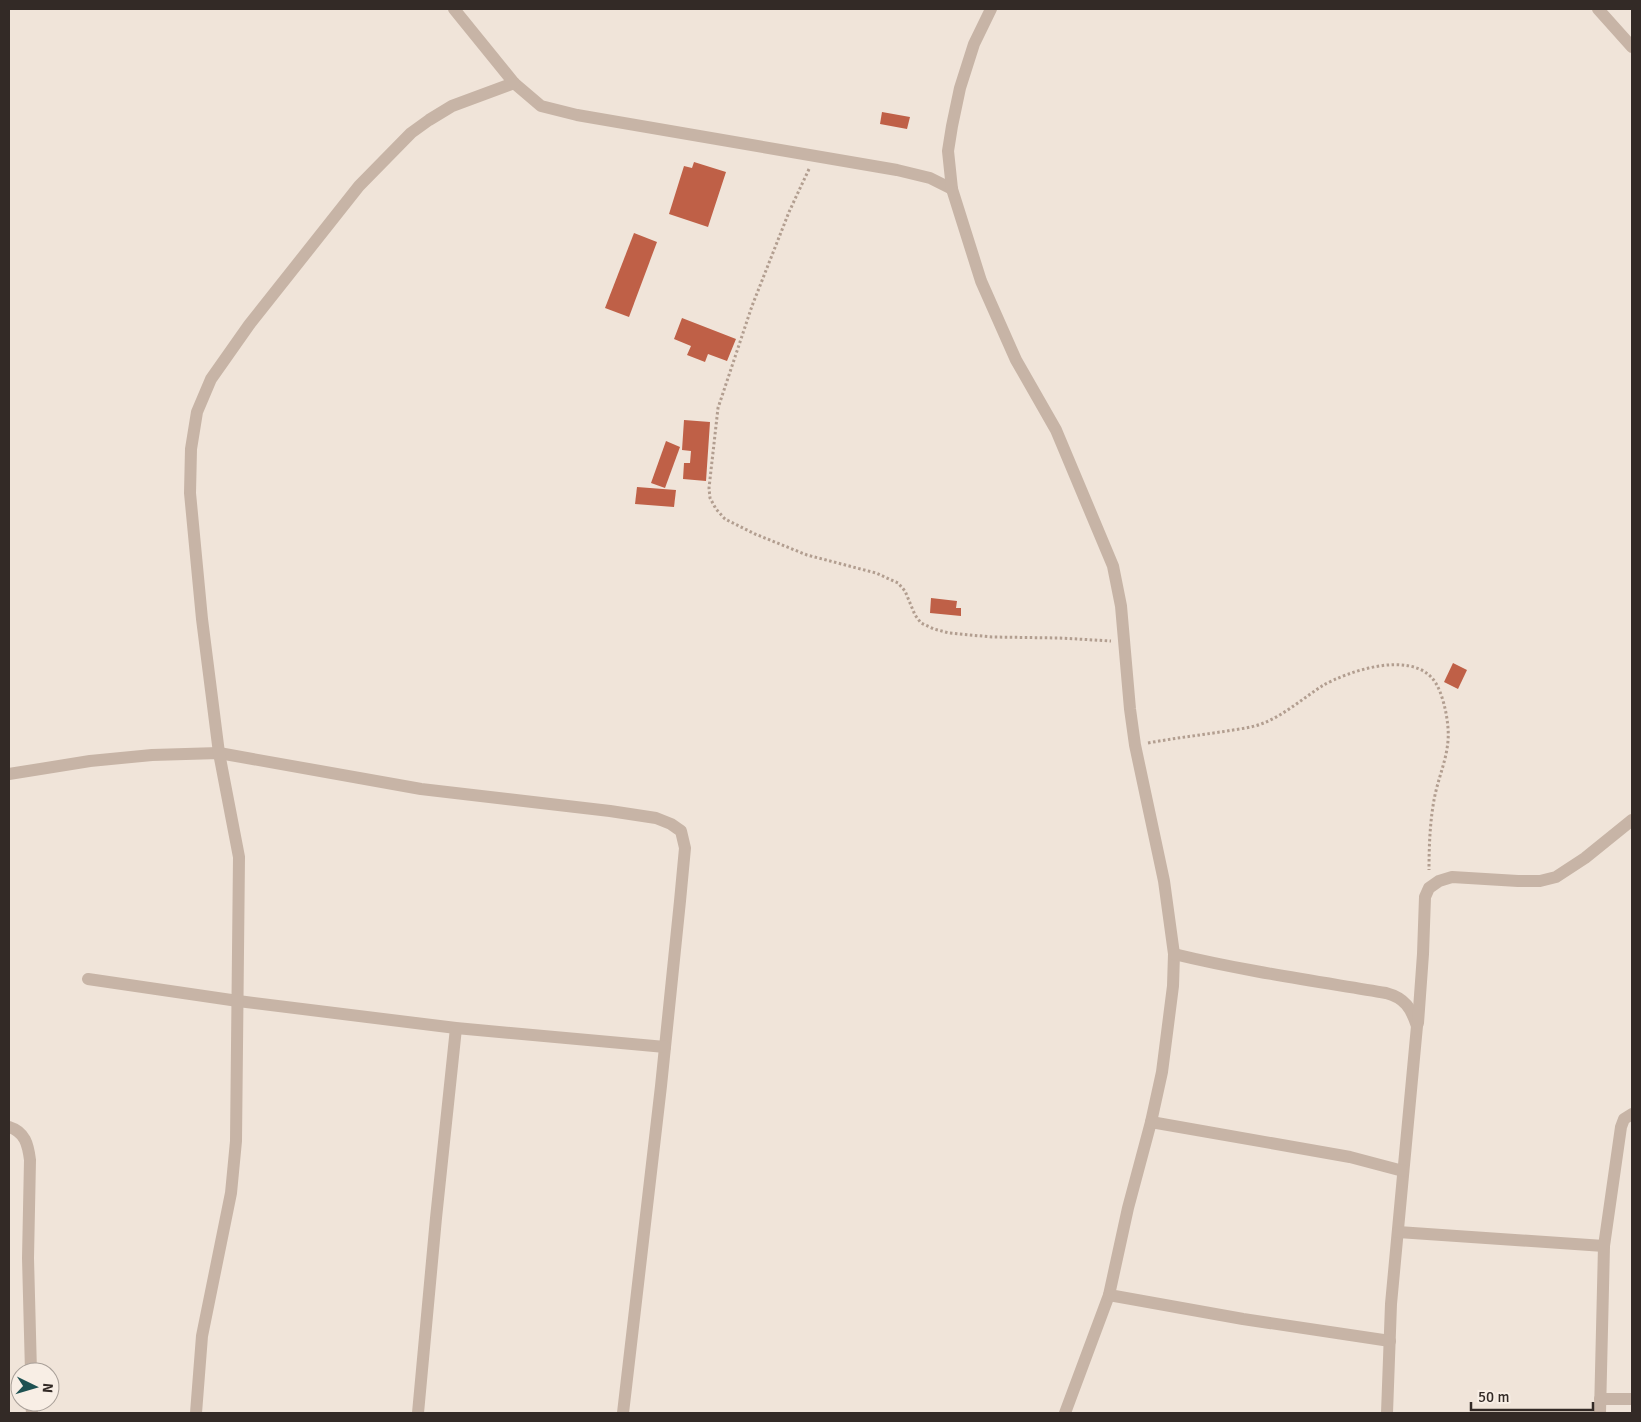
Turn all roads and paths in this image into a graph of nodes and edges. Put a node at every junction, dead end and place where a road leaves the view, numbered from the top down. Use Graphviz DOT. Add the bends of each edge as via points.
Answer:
graph roads {
  1 [pos="454,9"];
  2 [pos="991,9"];
  3 [pos="1598,9"];
  4 [pos="1632,47"];
  5 [pos="514,83"];
  6 [pos="814,157"];
  7 [pos="952,189"];
  8 [pos="1125,642"];
  9 [pos="1136,745"];
  10 [pos="219,753"];
  11 [pos="9,774"];
  12 [pos="1632,820"];
  13 [pos="1429,888"];
  14 [pos="1174,954"];
  15 [pos="88,979"];
  16 [pos="238,1000"];
  17 [pos="1417,1026"];
  18 [pos="456,1028"];
  19 [pos="666,1047"];
  20 [pos="1632,1114"];
  21 [pos="1150,1122"];
  22 [pos="9,1126"];
  23 [pos="1403,1170"];
  24 [pos="1398,1232"];
  25 [pos="1604,1246"];
  26 [pos="1110,1295"];
  27 [pos="1390,1341"];
  28 [pos="31,1362"];
  29 [pos="1600,1399"];
  30 [pos="1632,1399"];
  31 [pos="196,1413"];
  32 [pos="418,1413"];
  33 [pos="623,1413"];
  34 [pos="1065,1413"];
  35 [pos="1386,1413"];
  36 [pos="1600,1413"];
  1 -- 5 [label="street"];
  2 -- 7 [label="street" via="974,44 960,88 948,151"];
  3 -- 4 [label="street"];
  5 -- 6 [label="street" via="541,106 578,116"];
  5 -- 10 [label="street" via="452,106 411,133 359,186 249,325 211,379 197,412 191,450 190,493"];
  6 -- 7 [label="street" via="897,170 930,178"];
  6 -- 8 [label="path" via="752,306 718,408 708,488 716,509 725,519 791,550 893,580 905,591 921,623 934,630 992,637"];
  7 -- 8 [label="street" via="981,281 1016,360 1056,430 1113,566"];
  8 -- 9 [label="street"];
  9 -- 13 [label="path" via="1259,725 1324,685 1358,670 1384,665 1404,665 1423,670 1439,691 1448,728 1447,755 1433,808"];
  9 -- 14 [label="street" via="1164,881"];
  10 -- 11 [label="street" via="99,760"];
  10 -- 16 [label="street" via="239,857"];
  10 -- 19 [label="street" via="421,789 610,810 671,824 681,831 685,848"];
  12 -- 13 [label="street" via="1556,878 1518,881 1452,877"];
  13 -- 17 [label="street" via="1425,897"];
  14 -- 17 [label="street" via="1395,995 1412,1010"];
  14 -- 21 [label="street" via="1162,1072"];
  15 -- 16 [label="street"];
  16 -- 18 [label="street"];
  16 -- 31 [label="street" via="236,1141 231,1193 202,1336"];
  17 -- 23 [label="street"];
  18 -- 19 [label="street"];
  18 -- 32 [label="street"];
  19 -- 33 [label="street"];
  20 -- 25 [label="street" via="1624,1119 1621,1127"];
  21 -- 23 [label="street" via="1350,1157"];
  21 -- 26 [label="street"];
  22 -- 28 [label="street" via="25,1137 30,1160"];
  23 -- 24 [label="street"];
  24 -- 25 [label="street"];
  24 -- 27 [label="street"];
  25 -- 29 [label="street"];
  26 -- 27 [label="street"];
  26 -- 34 [label="street"];
  27 -- 35 [label="street"];
  29 -- 30 [label="street"];
  29 -- 36 [label="street"];
}
